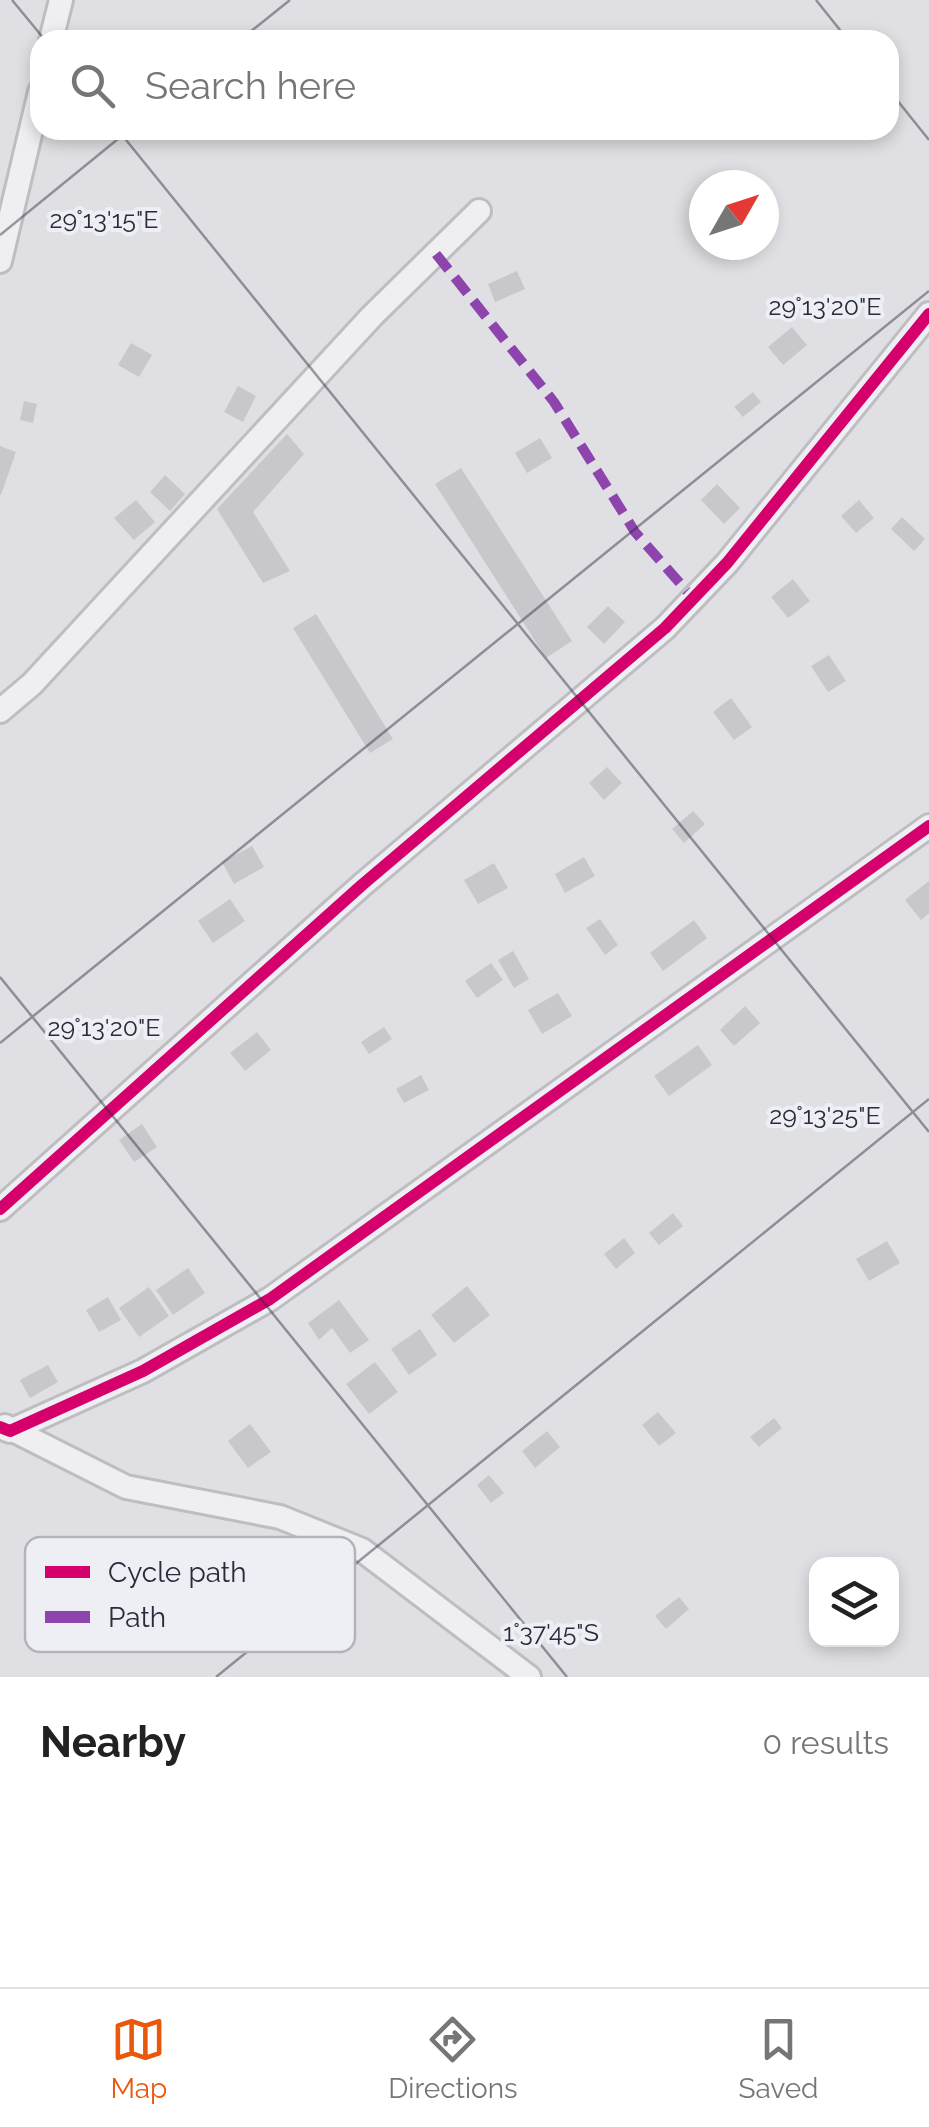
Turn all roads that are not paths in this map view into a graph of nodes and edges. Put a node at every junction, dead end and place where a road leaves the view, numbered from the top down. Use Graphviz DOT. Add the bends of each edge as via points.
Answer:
graph roads {
  1 [pos="60,0"];
  2 [pos="53,30"];
  3 [pos="30,134"];
  4 [pos="479,211"];
  5 [pos="0,261"];
  6 [pos="929,314"];
  7 [pos="0,712"];
  8 [pos="929,826"];
  9 [pos="0,1209"];
  10 [pos="4,1427"];
  11 [pos="330,1537"];
  12 [pos="355,1547"];
  13 [pos="529,1677"];
  1 -- 2 [label="street"];
  3 -- 5 [label="street"];
  4 -- 7 [label="street"];
  6 -- 9 [label="street" via="728,563 666,628 362,885"];
  8 -- 10 [label="street" via="270,1299 142,1371"];
  10 -- 11 [label="street" via="126,1486 280,1517"];
  12 -- 13 [label="street"];
}
